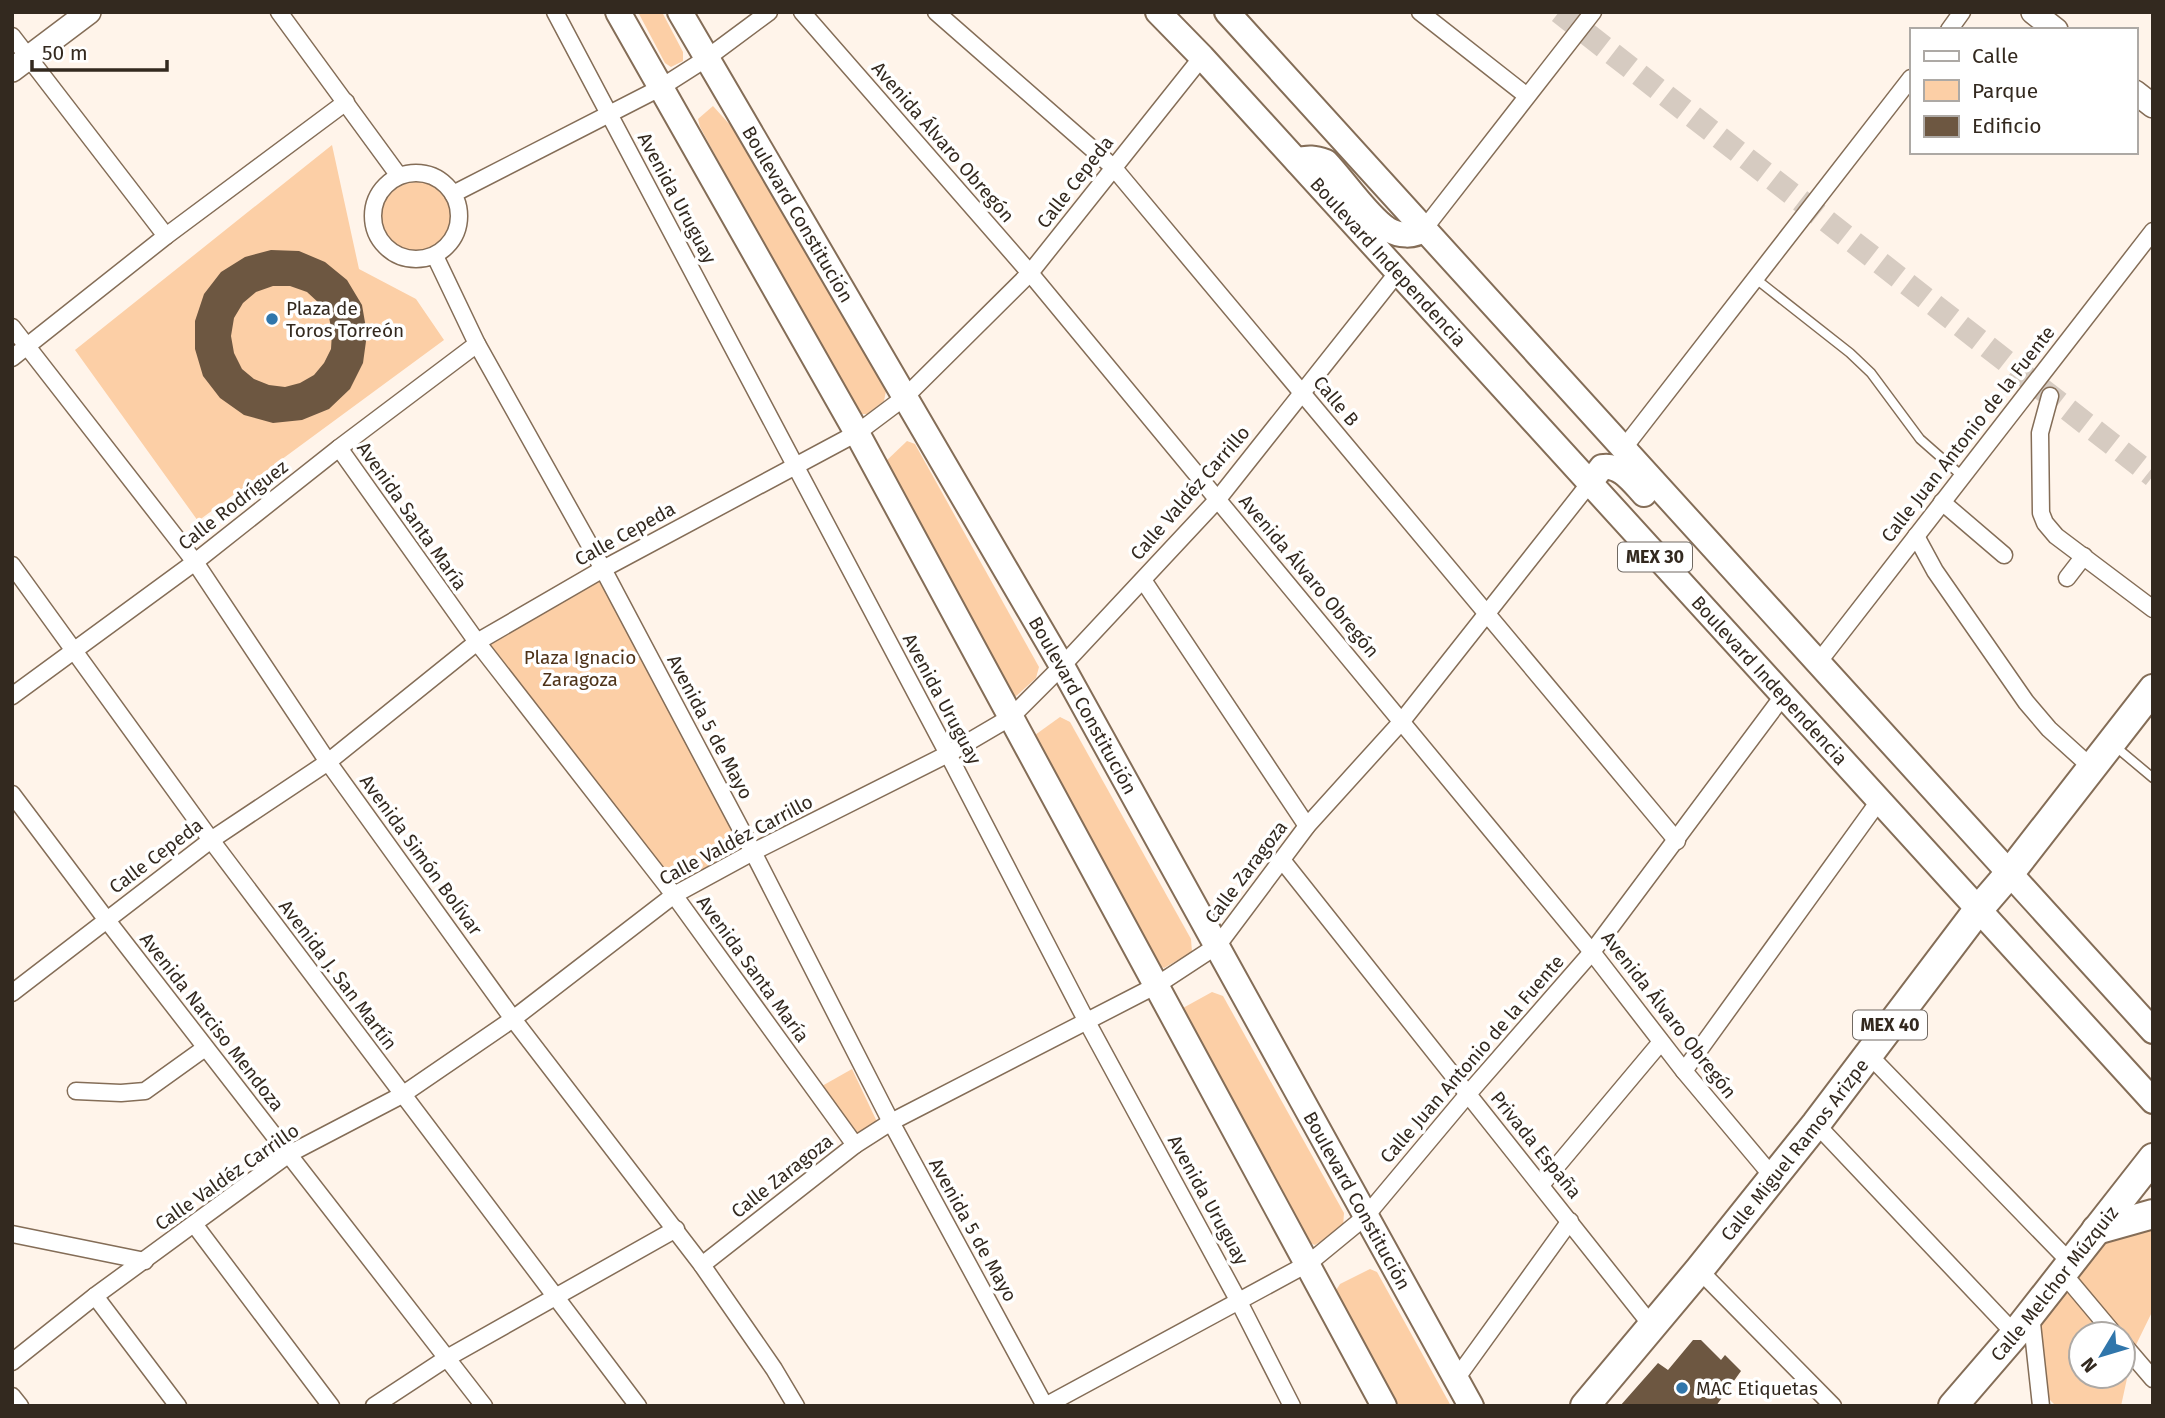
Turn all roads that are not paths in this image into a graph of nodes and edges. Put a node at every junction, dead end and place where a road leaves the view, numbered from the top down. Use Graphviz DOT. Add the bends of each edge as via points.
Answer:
graph roads {
  1 [pos="89,12"];
  2 [pos="279,12"];
  3 [pos="555,12"];
  4 [pos="618,12"];
  5 [pos="680,12"];
  6 [pos="769,12"];
  7 [pos="802,12"];
  8 [pos="936,12"];
  9 [pos="1158,12"];
  10 [pos="1420,12"];
  11 [pos="1593,12"];
  12 [pos="1962,12"];
  13 [pos="2034,12"];
  14 [pos="1231,14"];
  15 [pos="1950,28"];
  16 [pos="2054,28"];
  17 [pos="12,36"];
  18 [pos="1202,57"];
  19 [pos="707,58"];
  20 [pos="21,64"];
  21 [pos="1910,79"];
  22 [pos="660,88"];
  23 [pos="2137,94"];
  24 [pos="1527,96"];
  25 [pos="346,102"];
  26 [pos="2153,106"];
  27 [pos="610,114"];
  28 [pos="1297,161"];
  29 [pos="1113,167"];
  30 [pos="399,176"];
  31 [pos="453,194"];
  32 [pos="1424,229"];
  33 [pos="2153,231"];
  34 [pos="166,236"];
  35 [pos="435,256"];
  36 [pos="1398,272"];
  37 [pos="1030,273"];
  38 [pos="1756,279"];
  39 [pos="12,327"];
  40 [pos="477,344"];
  41 [pos="28,346"];
  42 [pos="12,358"];
  43 [pos="1301,393"];
  44 [pos="2050,396"];
  45 [pos="905,397"];
  46 [pos="857,433"];
  47 [pos="339,448"];
  48 [pos="1623,449"];
  49 [pos="794,467"];
  50 [pos="1962,476"];
  51 [pos="1589,484"];
  52 [pos="1218,499"];
  53 [pos="1942,502"];
  54 [pos="1702,535"];
  55 [pos="1916,536"];
  56 [pos="2004,555"];
  57 [pos="2084,556"];
  58 [pos="195,562"];
  59 [pos="12,565"];
  60 [pos="603,569"];
  61 [pos="2067,578"];
  62 [pos="1143,580"];
  63 [pos="2153,609"];
  64 [pos="1485,612"];
  65 [pos="477,642"];
  66 [pos="74,648"];
  67 [pos="1817,664"];
  68 [pos="1062,666"];
  69 [pos="2153,689"];
  70 [pos="12,696"];
  71 [pos="1783,696"];
  72 [pos="1011,717"];
  73 [pos="1402,720"];
  74 [pos="2110,743"];
  75 [pos="948,754"];
  76 [pos="328,762"];
  77 [pos="2092,768"];
  78 [pos="2153,778"];
  79 [pos="12,794"];
  80 [pos="1879,801"];
  81 [pos="1307,827"];
  82 [pos="211,840"];
  83 [pos="1677,841"];
  84 [pos="753,852"];
  85 [pos="1282,860"];
  86 [pos="2009,874"];
  87 [pos="674,895"];
  88 [pos="1978,909"];
  89 [pos="106,919"];
  90 [pos="1218,944"];
  91 [pos="1592,952"];
  92 [pos="1157,985"];
  93 [pos="12,993"];
  94 [pos="513,1019"];
  95 [pos="1086,1020"];
  96 [pos="2153,1031"];
  97 [pos="1661,1042"];
  98 [pos="205,1048"];
  99 [pos="1868,1054"];
  100 [pos="1684,1071"];
  101 [pos="76,1091"];
  102 [pos="1468,1094"];
  103 [pos="402,1095"];
  104 [pos="2153,1101"];
  105 [pos="891,1122"];
  106 [pos="1816,1124"];
  107 [pos="855,1145"];
  108 [pos="289,1154"];
  109 [pos="2153,1158"];
  110 [pos="1773,1177"];
  111 [pos="1541,1185"];
  112 [pos="2153,1214"];
  113 [pos="1365,1217"];
  114 [pos="1570,1221"];
  115 [pos="194,1224"];
  116 [pos="676,1229"];
  117 [pos="2096,1230"];
  118 [pos="12,1234"];
  119 [pos="145,1261"];
  120 [pos="1308,1263"];
  121 [pos="702,1265"];
  122 [pos="2066,1267"];
  123 [pos="1699,1270"];
  124 [pos="95,1296"];
  125 [pos="554,1297"];
  126 [pos="1238,1300"];
  127 [pos="2031,1312"];
  128 [pos="2104,1320"];
  129 [pos="1653,1325"];
  130 [pos="2015,1334"];
  131 [pos="447,1358"];
  132 [pos="2137,1360"];
  133 [pos="12,1362"];
  134 [pos="1457,1379"];
  135 [pos="2153,1379"];
  136 [pos="12,1396"];
  137 [pos="2043,1403"];
  138 [pos="20,1406"];
  139 [pos="178,1406"];
  140 [pos="331,1406"];
  141 [pos="373,1406"];
  142 [pos="484,1406"];
  143 [pos="638,1406"];
  144 [pos="796,1406"];
  145 [pos="1045,1406"];
  146 [pos="1292,1406"];
  147 [pos="1384,1406"];
  148 [pos="1471,1406"];
  149 [pos="1585,1406"];
  150 [pos="1833,1406"];
  151 [pos="1953,1406"];
  1 -- 20 [label="street"];
  2 -- 25 [label="street"];
  3 -- 27 [label="street, Avenida Uruguay"];
  4 -- 22 [label="main road"];
  5 -- 19 [label="main road, Boulevard Constitución"];
  6 -- 19 [label="street"];
  7 -- 37 [label="street, Avenida Álvaro Obregón"];
  8 -- 29 [label="street, Calle B"];
  9 -- 18 [label="main road, Boulevard Independencia / MEX 30"];
  10 -- 24 [label="street"];
  11 -- 24 [label="street"];
  12 -- 15 [label="street"];
  13 -- 16 [label="street"];
  14 -- 32 [label="main road, MEX 30"];
  17 -- 20 [label="street"];
  18 -- 28 [label="main road, Boulevard Independencia / MEX 30"];
  18 -- 29 [label="street, Calle Cepeda"];
  19 -- 22 [label="street"];
  19 -- 45 [label="main road, Boulevard Constitución"];
  20 -- 34 [label="street"];
  21 -- 38 [label="street"];
  22 -- 27 [label="street"];
  22 -- 46 [label="main road"];
  23 -- 26 [label="street"];
  24 -- 32 [label="street"];
  25 -- 30 [label="street"];
  25 -- 34 [label="street"];
  27 -- 31 [label="street"];
  27 -- 49 [label="street, Avenida Uruguay"];
  28 -- 32 [label="main road" via="1316,158 1326,162 1388,230 1405,235"];
  28 -- 36 [label="main road, Boulevard Independencia / MEX 30"];
  29 -- 37 [label="street, Calle Cepeda"];
  29 -- 43 [label="street, Calle B"];
  30 -- 31 [label="street" via="429,175"];
  30 -- 35 [label="street" via="387,183 373,206 376,234 394,254 407,259"];
  31 -- 35 [label="street" via="459,222 455,236"];
  32 -- 48 [label="main road, MEX 30"];
  33 -- 50 [label="street, Calle Juan Antonio de la Fuente"];
  34 -- 41 [label="street"];
  35 -- 40 [label="street, Avenida 5 de Mayo"];
  36 -- 43 [label="street, Calle Valdéz Carrillo"];
  36 -- 51 [label="main road, Boulevard Independencia / MEX 30"];
  37 -- 45 [label="street, Calle Cepeda"];
  37 -- 52 [label="street, Avenida Álvaro Obregón"];
  38 -- 48 [label="street"];
  38 -- 50 [label="lane" via="1871,373 1920,439"];
  39 -- 41 [label="street, Avenida Simón Bolívar"];
  40 -- 47 [label="street, Calle Rodríguez"];
  40 -- 60 [label="street, Avenida 5 de Mayo"];
  41 -- 42 [label="street"];
  41 -- 58 [label="street, Avenida Simón Bolívar"];
  43 -- 52 [label="street, Calle Valdéz Carrillo"];
  43 -- 64 [label="street, Calle B"];
  44 -- 57 [label="street" via="2040,433 2041,513 2056,536"];
  45 -- 46 [label="street, Calle Cepeda"];
  45 -- 68 [label="main road, Boulevard Constitución"];
  46 -- 49 [label="street, Calle Cepeda"];
  46 -- 72 [label="main road"];
  47 -- 58 [label="street, Calle Rodríguez"];
  47 -- 65 [label="street, Avenida Santa María"];
  48 -- 54 [label="main road, MEX 30"];
  49 -- 60 [label="street, Calle Cepeda"];
  49 -- 75 [label="street, Avenida Uruguay"];
  50 -- 53 [label="street, Calle Juan Antonio de la Fuente"];
  51 -- 54 [label="main road" via="1602,467 1617,469 1677,528"];
  51 -- 64 [label="street, Calle Zaragoza"];
  51 -- 71 [label="main road, Boulevard Independencia / MEX 30"];
  52 -- 62 [label="street, Calle Valdéz Carrillo"];
  52 -- 73 [label="street, Avenida Álvaro Obregón"];
  53 -- 55 [label="street, Calle Juan Antonio de la Fuente"];
  53 -- 56 [label="street"];
  54 -- 67 [label="main road, MEX 30"];
  55 -- 67 [label="street, Calle Juan Antonio de la Fuente"];
  55 -- 77 [label="street" via="2026,702"];
  57 -- 61 [label="street"];
  57 -- 63 [label="street"];
  58 -- 66 [label="street, Calle Rodríguez"];
  58 -- 76 [label="street, Avenida Simón Bolívar"];
  59 -- 66 [label="street, Avenida J. San Martín"];
  60 -- 65 [label="street, Calle Cepeda"];
  60 -- 84 [label="street, Avenida 5 de Mayo"];
  62 -- 68 [label="street, Calle Valdéz Carrillo"];
  62 -- 81 [label="street"];
  64 -- 73 [label="street, Calle Zaragoza"];
  64 -- 83 [label="street, Calle B"];
  65 -- 76 [label="street, Calle Cepeda"];
  65 -- 87 [label="street, Avenida Santa María"];
  66 -- 70 [label="street, Calle Rodríguez"];
  66 -- 82 [label="street, Avenida J. San Martín"];
  67 -- 86 [label="main road, MEX 30"];
  68 -- 72 [label="street, Calle Valdéz Carrillo"];
  68 -- 90 [label="main road, Boulevard Constitución"];
  69 -- 74 [label="highway, Calle Miguel Ramos Arizpe / MEX 40"];
  71 -- 80 [label="main road, Boulevard Independencia / MEX 30"];
  71 -- 83 [label="street, Calle Juan Antonio de la Fuente"];
  72 -- 75 [label="street, Calle Valdéz Carrillo"];
  72 -- 92 [label="main road"];
  73 -- 81 [label="street, Calle Zaragoza"];
  73 -- 91 [label="street, Avenida Álvaro Obregón"];
  74 -- 77 [label="highway, Calle Miguel Ramos Arizpe / MEX 40"];
  74 -- 78 [label="lane"];
  75 -- 84 [label="street, Calle Valdéz Carrillo"];
  75 -- 95 [label="street, Avenida Uruguay"];
  76 -- 82 [label="street, Calle Cepeda"];
  76 -- 94 [label="street, Avenida Simón Bolívar"];
  77 -- 86 [label="highway, Calle Miguel Ramos Arizpe / MEX 40"];
  79 -- 89 [label="street, Avenida Narciso Mendoza"];
  80 -- 88 [label="main road, Boulevard Independencia / MEX 30"];
  80 -- 100 [label="street"];
  81 -- 85 [label="street, Calle Zaragoza"];
  82 -- 89 [label="street, Calle Cepeda"];
  82 -- 103 [label="street, Avenida J. San Martín"];
  83 -- 91 [label="street, Calle Juan Antonio de la Fuente"];
  84 -- 87 [label="street, Calle Valdéz Carrillo"];
  84 -- 105 [label="street, Avenida 5 de Mayo"];
  85 -- 90 [label="street, Calle Zaragoza"];
  85 -- 102 [label="street, Privada España"];
  86 -- 88 [label="highway, Calle Miguel Ramos Arizpe / MEX 40"];
  86 -- 96 [label="main road, MEX 30"];
  87 -- 94 [label="street, Calle Valdéz Carrillo"];
  87 -- 107 [label="street, Avenida Santa María"];
  88 -- 99 [label="highway, Calle Miguel Ramos Arizpe / MEX 40"];
  88 -- 104 [label="main road, Boulevard Independencia / MEX 30"];
  89 -- 93 [label="street, Calle Cepeda"];
  89 -- 98 [label="street, Avenida Narciso Mendoza"];
  90 -- 92 [label="street, Calle Zaragoza"];
  90 -- 113 [label="main road, Boulevard Constitución"];
  91 -- 97 [label="street, Avenida Álvaro Obregón"];
  91 -- 102 [label="street, Calle Juan Antonio de la Fuente"];
  92 -- 95 [label="street, Calle Zaragoza"];
  92 -- 120 [label="main road"];
  94 -- 103 [label="street, Calle Valdéz Carrillo"];
  94 -- 116 [label="street, Avenida Simón Bolívar"];
  95 -- 105 [label="street, Calle Zaragoza"];
  95 -- 126 [label="street, Avenida Uruguay"];
  97 -- 100 [label="street, Avenida Álvaro Obregón"];
  97 -- 111 [label="street"];
  98 -- 101 [label="street" via="145,1091"];
  98 -- 108 [label="street, Avenida Narciso Mendoza"];
  99 -- 106 [label="highway, Calle Miguel Ramos Arizpe / MEX 40"];
  99 -- 122 [label="street"];
  100 -- 110 [label="street, Avenida Álvaro Obregón"];
  102 -- 111 [label="street, Privada España"];
  102 -- 113 [label="street, Calle Juan Antonio de la Fuente"];
  103 -- 108 [label="street, Calle Valdéz Carrillo"];
  103 -- 125 [label="street, Avenida J. San Martín"];
  105 -- 107 [label="street, Calle Zaragoza"];
  105 -- 145 [label="street, Avenida 5 de Mayo"];
  106 -- 110 [label="highway, Calle Miguel Ramos Arizpe / MEX 40"];
  106 -- 130 [label="street"];
  107 -- 121 [label="street, Calle Zaragoza"];
  108 -- 115 [label="street, Calle Valdéz Carrillo"];
  108 -- 131 [label="street, Avenida Narciso Mendoza"];
  109 -- 117 [label="highway, Calle Melchor Múzquiz"];
  110 -- 123 [label="highway, Calle Miguel Ramos Arizpe / MEX 40"];
  111 -- 114 [label="street, Privada España"];
  112 -- 117 [label="highway"];
  113 -- 120 [label="street, Calle Juan Antonio de la Fuente"];
  113 -- 134 [label="main road, Boulevard Constitución"];
  114 -- 129 [label="street, Privada España"];
  114 -- 134 [label="street"];
  115 -- 119 [label="street, Calle Valdéz Carrillo"];
  115 -- 140 [label="street"];
  116 -- 121 [label="street, Avenida Simón Bolívar"];
  116 -- 125 [label="street"];
  117 -- 122 [label="highway, Calle Melchor Múzquiz"];
  118 -- 119 [label="street"];
  119 -- 124 [label="street, Calle Valdéz Carrillo"];
  120 -- 126 [label="street, Calle Juan Antonio de la Fuente"];
  120 -- 147 [label="main road"];
  121 -- 144 [label="street, Avenida Simón Bolívar"];
  122 -- 127 [label="highway, Calle Melchor Múzquiz"];
  122 -- 128 [label="street"];
  123 -- 129 [label="highway, Calle Miguel Ramos Arizpe / MEX 40"];
  123 -- 150 [label="street"];
  124 -- 133 [label="street, Calle Valdéz Carrillo"];
  124 -- 139 [label="street"];
  125 -- 131 [label="street"];
  125 -- 143 [label="street, Avenida J. San Martín"];
  126 -- 145 [label="street, Calle Juan Antonio de la Fuente"];
  126 -- 146 [label="street, Avenida Uruguay"];
  127 -- 130 [label="highway, Calle Melchor Múzquiz"];
  127 -- 137 [label="street"];
  129 -- 149 [label="highway, Calle Miguel Ramos Arizpe / MEX 40"];
  130 -- 151 [label="highway, Calle Melchor Múzquiz"];
  131 -- 141 [label="street"];
  131 -- 142 [label="street, Avenida Narciso Mendoza"];
  132 -- 135 [label="street"];
  134 -- 148 [label="main road, Boulevard Constitución"];
  136 -- 138 [label="street"];
}
